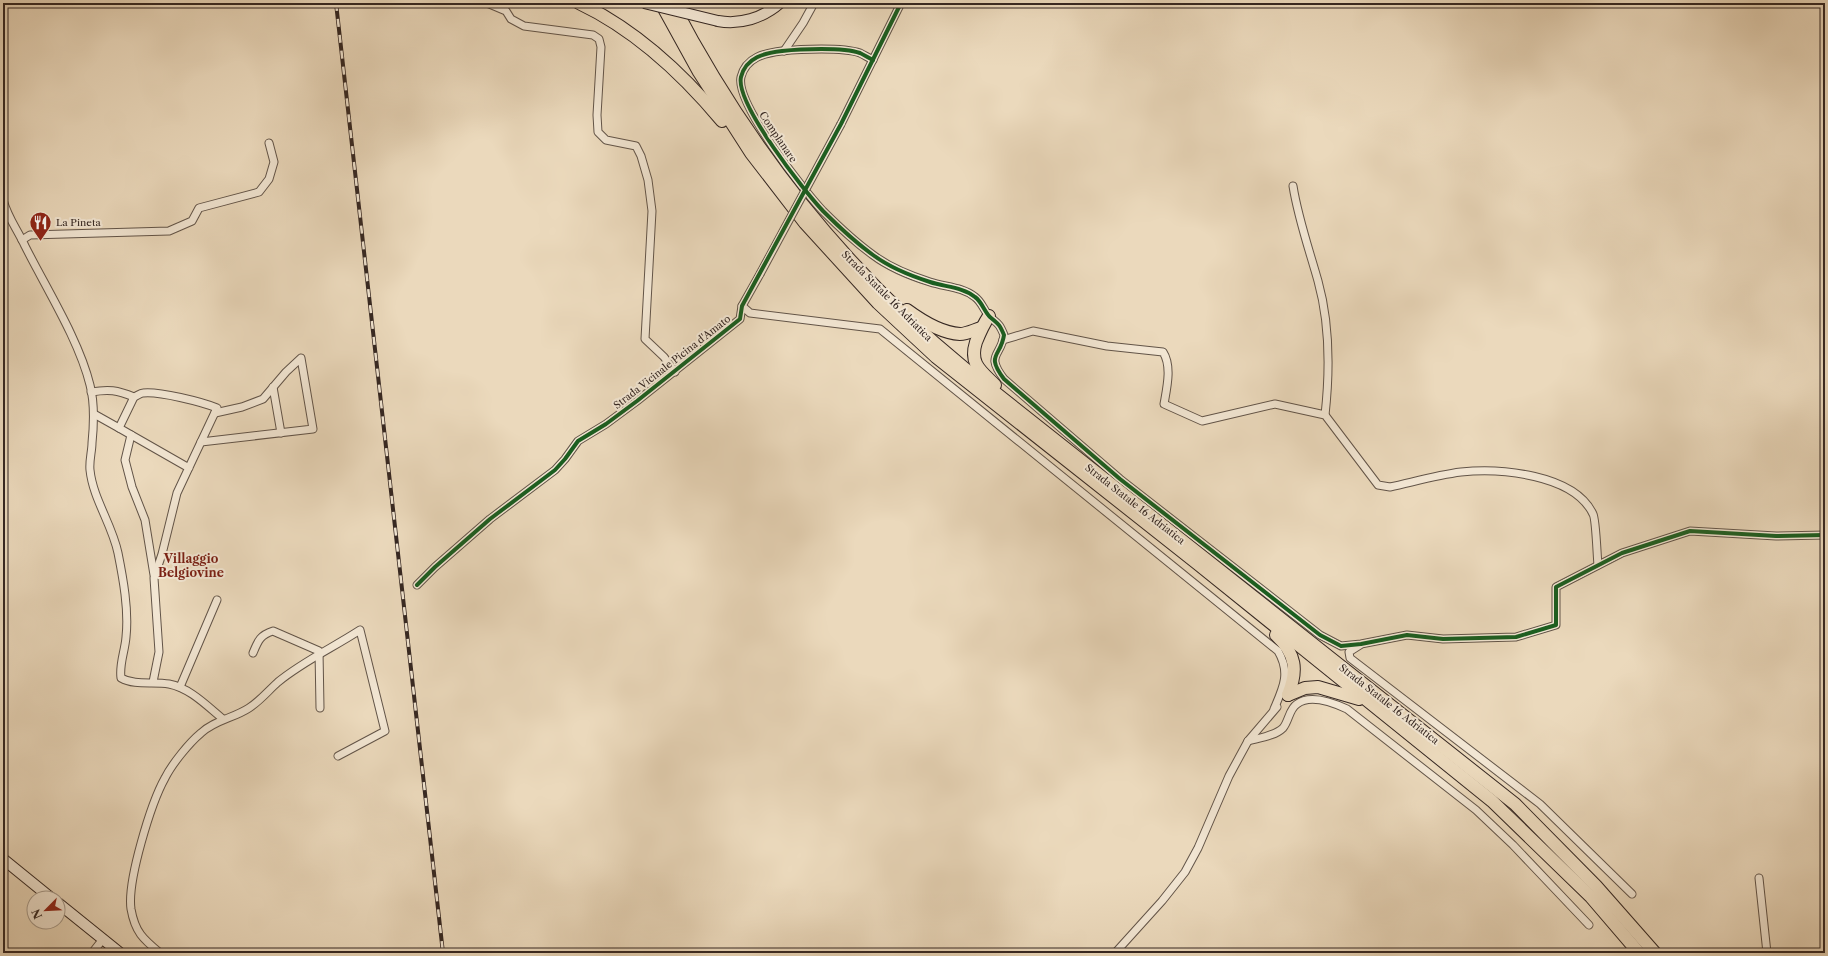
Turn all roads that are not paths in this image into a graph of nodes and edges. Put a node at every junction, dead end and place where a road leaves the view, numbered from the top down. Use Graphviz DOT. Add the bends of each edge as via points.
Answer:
graph roads {
  1 [pos="487,3"];
  2 [pos="579,3"];
  3 [pos="644,3"];
  4 [pos="661,3"];
  5 [pos="672,3"];
  6 [pos="679,3"];
  7 [pos="780,3"];
  8 [pos="814,3"];
  9 [pos="901,3"];
  10 [pos="784,51"];
  11 [pos="873,60"];
  12 [pos="714,79"];
  13 [pos="269,143"];
  14 [pos="774,184"];
  15 [pos="1293,186"];
  16 [pos="3,200"];
  17 [pos="22,240"];
  18 [pos="875,286"];
  19 [pos="742,306"];
  20 [pos="989,316"];
  21 [pos="981,328"];
  22 [pos="1003,340"];
  23 [pos="675,372"];
  24 [pos="273,387"];
  25 [pos="91,392"];
  26 [pos="134,397"];
  27 [pos="215,413"];
  28 [pos="94,414"];
  29 [pos="1325,415"];
  30 [pos="119,428"];
  31 [pos="1042,430"];
  32 [pos="281,433"];
  33 [pos="131,435"];
  34 [pos="201,442"];
  35 [pos="189,468"];
  36 [pos="1825,535"];
  37 [pos="1598,565"];
  38 [pos="154,578"];
  39 [pos="417,585"];
  40 [pos="217,600"];
  41 [pos="1261,616"];
  42 [pos="1362,644"];
  43 [pos="253,653"];
  44 [pos="319,656"];
  45 [pos="153,682"];
  46 [pos="180,687"];
  47 [pos="1288,695"];
  48 [pos="1372,704"];
  49 [pos="320,708"];
  50 [pos="1274,709"];
  51 [pos="223,719"];
  52 [pos="1248,741"];
  53 [pos="338,756"];
  54 [pos="3,859"];
  55 [pos="1759,878"];
  56 [pos="41,890"];
  57 [pos="1632,894"];
  58 [pos="66,909"];
  59 [pos="1589,925"];
  60 [pos="103,939"];
  61 [pos="92,953"];
  62 [pos="120,953"];
  63 [pos="160,953"];
  64 [pos="1114,953"];
  65 [pos="1639,953"];
  66 [pos="1656,953"];
  67 [pos="1767,953"];
  1 -- 23 [label="street" via="506,11 511,19 524,26 592,35 599,39 601,47 598,132 606,140 636,146 651,195 652,238 645,339"];
  2 -- 14 [label="highway" via="635,37 674,69 708,104"];
  3 -- 7 [label="main road, bridge" via="718,21 736,22 764,14"];
  4 -- 14 [label="highway, Strada Statale 16 Adriatica" via="724,112"];
  5 -- 12 [label="highway, Strada Statale 16 Adriatica"];
  6 -- 12 [label="highway"];
  8 -- 10 [label="street"];
  9 -- 11 [label="street, Strada Vicinale Picina d'Amato"];
  10 -- 11 [label="street, Complanare" via="839,50 859,53"];
  10 -- 20 [label="street, Complanare" via="762,54 755,58 745,68 741,77 742,90 755,120 786,164 822,210 855,242 881,261 930,282 963,290 976,297"];
  11 -- 19 [label="street, Strada Vicinale Picina d'Amato, bridge"];
  12 -- 18 [label="highway, Strada Statale 16 Adriatica" via="787,185 831,240"];
  13 -- 17 [label="street" via="274,162 270,179 259,192 199,208 192,221 168,231 30,235"];
  14 -- 41 [label="highway, Strada Statale 16 Adriatica" via="843,266 878,304 923,346"];
  15 -- 29 [label="street" via="1297,210 1318,282 1328,333"];
  16 -- 17 [label="street" via="9,219"];
  17 -- 25 [label="street" via="82,361"];
  18 -- 21 [label="highway" via="923,321 948,332 969,333"];
  18 -- 31 [label="highway, Strada Statale 16 Adriatica" via="945,353"];
  19 -- 23 [label="street, Strada Vicinale Picina d'Amato" via="740,319"];
  19 -- 50 [label="street" via="750,313 880,329 1278,651 1285,663 1285,676"];
  20 -- 21 [label="highway"];
  20 -- 22 [label="street, Complanare" via="998,322 1004,335"];
  21 -- 31 [label="highway" via="973,352 977,366"];
  22 -- 29 [label="street" via="1032,331 1106,346 1163,352 1168,360 1168,385 1164,404 1202,421 1274,404"];
  22 -- 42 [label="street" via="994,359 997,370 1004,379 1120,479 1320,635 1341,646"];
  23 -- 39 [label="street, Strada Vicinale Picina d'Amato" via="606,424 578,441 555,470 490,519"];
  24 -- 27 [label="street" via="263,400"];
  24 -- 32 [label="street"];
  24 -- 32 [label="street" via="301,358 312,429"];
  25 -- 26 [label="street" via="118,390"];
  25 -- 28 [label="street"];
  26 -- 27 [label="street" via="143,393 188,399 217,408"];
  26 -- 30 [label="street"];
  27 -- 34 [label="street"];
  28 -- 30 [label="street"];
  28 -- 45 [label="street" via="90,469 95,493 118,552 127,614 121,678 127,682"];
  29 -- 37 [label="street" via="1378,485 1390,486 1461,472 1523,474 1554,482 1584,499 1594,516"];
  30 -- 33 [label="street"];
  31 -- 66 [label="highway, Strada Statale 16 Adriatica" via="1515,804 1596,886"];
  32 -- 34 [label="street"];
  33 -- 35 [label="street"];
  33 -- 38 [label="street" via="125,460 145,520"];
  34 -- 35 [label="street"];
  35 -- 38 [label="street" via="177,493"];
  36 -- 37 [label="street" via="1776,536 1690,531 1622,553"];
  37 -- 42 [label="street" via="1556,587 1556,625 1516,637 1443,639 1407,635"];
  38 -- 45 [label="street" via="159,652"];
  40 -- 46 [label="street"];
  41 -- 47 [label="highway" via="1271,631 1283,642 1294,661"];
  41 -- 48 [label="highway, Strada Statale 16 Adriatica"];
  42 -- 57 [label="street" via="1349,652 1350,658 1540,804"];
  43 -- 44 [label="street" via="258,639 273,631 319,651"];
  44 -- 49 [label="street"];
  44 -- 51 [label="street" via="278,682 256,704 241,714"];
  44 -- 53 [label="street" via="360,630 385,731"];
  45 -- 46 [label="street"];
  46 -- 51 [label="street"];
  47 -- 48 [label="highway" via="1305,688 1318,687"];
  47 -- 50 [label="street"];
  48 -- 65 [label="highway, Strada Statale 16 Adriatica" via="1492,801 1591,897"];
  50 -- 52 [label="street"];
  51 -- 63 [label="street" via="201,732 165,777 142,842 130,898 131,909 141,937"];
  52 -- 59 [label="street" via="1278,732 1284,727 1296,704 1308,700 1328,701 1347,709 1476,810"];
  52 -- 64 [label="street" via="1185,872"];
  54 -- 56 [label="main road"];
  55 -- 67 [label="street"];
  58 -- 60 [label="main road"];
  60 -- 61 [label="street"];
  60 -- 62 [label="main road"];
}
